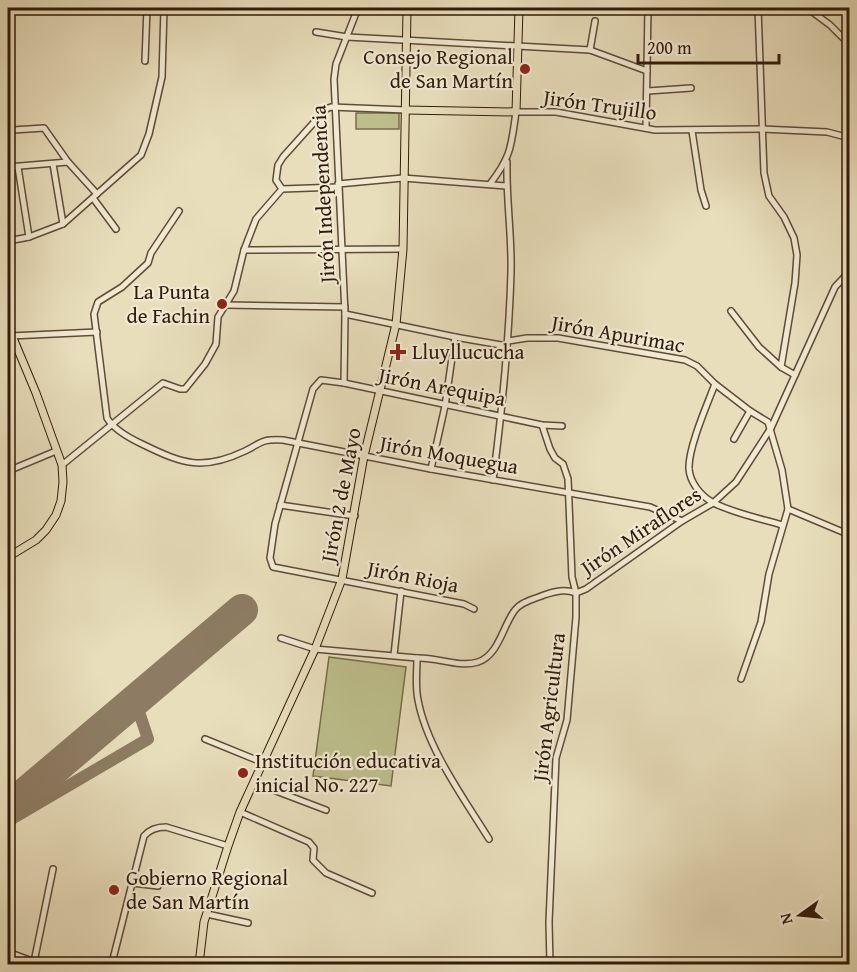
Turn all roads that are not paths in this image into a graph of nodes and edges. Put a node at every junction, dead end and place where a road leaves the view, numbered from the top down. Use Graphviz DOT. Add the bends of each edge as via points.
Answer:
graph roads {
  1 [pos="147,8"];
  2 [pos="164,8"];
  3 [pos="358,8"];
  4 [pos="407,8"];
  5 [pos="519,8"];
  6 [pos="648,8"];
  7 [pos="758,8"];
  8 [pos="807,8"];
  9 [pos="595,21"];
  10 [pos="316,32"];
  11 [pos="347,37"];
  12 [pos="406,39"];
  13 [pos="517,45"];
  14 [pos="849,45"];
  15 [pos="591,50"];
  16 [pos="145,61"];
  17 [pos="648,71"];
  18 [pos="691,88"];
  19 [pos="648,91"];
  20 [pos="335,108"];
  21 [pos="406,110"];
  22 [pos="516,112"];
  23 [pos="646,128"];
  24 [pos="762,129"];
  25 [pos="692,131"];
  26 [pos="8,138"];
  27 [pos="849,138"];
  28 [pos="507,160"];
  29 [pos="68,162"];
  30 [pos="53,164"];
  31 [pos="8,167"];
  32 [pos="18,167"];
  33 [pos="403,178"];
  34 [pos="490,184"];
  35 [pos="338,186"];
  36 [pos="506,186"];
  37 [pos="282,189"];
  38 [pos="95,196"];
  39 [pos="706,206"];
  40 [pos="179,211"];
  41 [pos="63,224"];
  42 [pos="116,229"];
  43 [pos="29,237"];
  44 [pos="8,241"];
  45 [pos="403,249"];
  46 [pos="244,250"];
  47 [pos="341,250"];
  48 [pos="848,275"];
  49 [pos="224,305"];
  50 [pos="345,307"];
  51 [pos="731,311"];
  52 [pos="345,314"];
  53 [pos="396,324"];
  54 [pos="8,326"];
  55 [pos="97,332"];
  56 [pos="10,336"];
  57 [pos="455,338"];
  58 [pos="507,343"];
  59 [pos="781,367"];
  60 [pos="795,375"];
  61 [pos="344,383"];
  62 [pos="715,384"];
  63 [pos="379,392"];
  64 [pos="445,406"];
  65 [pos="750,411"];
  66 [pos="501,416"];
  67 [pos="111,425"];
  68 [pos="542,425"];
  69 [pos="562,426"];
  70 [pos="771,428"];
  71 [pos="734,439"];
  72 [pos="299,444"];
  73 [pos="56,451"];
  74 [pos="364,456"];
  75 [pos="62,465"];
  76 [pos="432,469"];
  77 [pos="8,471"];
  78 [pos="493,480"];
  79 [pos="570,493"];
  80 [pos="713,503"];
  81 [pos="280,505"];
  82 [pos="788,508"];
  83 [pos="355,516"];
  84 [pos="682,521"];
  85 [pos="782,525"];
  86 [pos="849,535"];
  87 [pos="8,557"];
  88 [pos="342,579"];
  89 [pos="401,591"];
  90 [pos="576,593"];
  91 [pos="474,609"];
  92 [pos="281,638"];
  93 [pos="315,649"];
  94 [pos="394,655"];
  95 [pos="417,658"];
  96 [pos="741,679"];
  97 [pos="205,739"];
  98 [pos="264,763"];
  99 [pos="255,783"];
  100 [pos="326,810"];
  101 [pos="240,812"];
  102 [pos="489,839"];
  103 [pos="228,846"];
  104 [pos="53,869"];
  105 [pos="132,883"];
  106 [pos="158,886"];
  107 [pos="372,893"];
  108 [pos="207,914"];
  109 [pos="248,923"];
  110 [pos="8,952"];
  111 [pos="18,958"];
  112 [pos="37,963"];
  113 [pos="112,963"];
  114 [pos="15,964"];
  115 [pos="199,964"];
  116 [pos="550,964"];
  1 -- 16 [label="street"];
  2 -- 38 [label="street" via="162,77 145,148"];
  3 -- 11 [label="street, Jirón Independencia"];
  4 -- 12 [label="main road, Jirón 2 de Mayo"];
  5 -- 13 [label="main road"];
  6 -- 17 [label="street"];
  7 -- 24 [label="street"];
  8 -- 14 [label="street" via="831,25"];
  9 -- 15 [label="street"];
  10 -- 11 [label="street"];
  11 -- 12 [label="street"];
  11 -- 20 [label="street, Jirón Independencia" via="335,72"];
  12 -- 13 [label="street"];
  12 -- 21 [label="main road, Jirón 2 de Mayo"];
  13 -- 15 [label="street"];
  13 -- 22 [label="main road"];
  15 -- 17 [label="street"];
  17 -- 19 [label="street"];
  18 -- 19 [label="street"];
  19 -- 23 [label="street"];
  20 -- 21 [label="street, Jirón Trujillo"];
  20 -- 35 [label="street, Jirón Independencia"];
  20 -- 37 [label="street, Jirón Trujillo" via="326,109 278,165 276,180"];
  21 -- 22 [label="main road, Jirón Trujillo"];
  21 -- 33 [label="main road, Jirón 2 de Mayo"];
  22 -- 23 [label="street, Jirón Trujillo" via="556,112"];
  22 -- 28 [label="street"];
  23 -- 25 [label="street, Jirón Trujillo"];
  24 -- 25 [label="street, Jirón Trujillo"];
  24 -- 27 [label="street, Jirón Trujillo" via="827,132"];
  24 -- 59 [label="street" via="769,196 794,238 797,255"];
  25 -- 39 [label="street"];
  26 -- 29 [label="street" via="13,130 44,128"];
  28 -- 34 [label="street"];
  28 -- 36 [label="street"];
  29 -- 30 [label="street"];
  29 -- 38 [label="street"];
  30 -- 32 [label="street"];
  30 -- 41 [label="street"];
  31 -- 32 [label="street"];
  32 -- 43 [label="street"];
  33 -- 34 [label="street"];
  33 -- 35 [label="street"];
  33 -- 45 [label="main road, Jirón 2 de Mayo"];
  34 -- 36 [label="street"];
  35 -- 37 [label="street"];
  35 -- 47 [label="street, Jirón Independencia"];
  36 -- 58 [label="street" via="511,270"];
  37 -- 46 [label="street" via="256,219"];
  38 -- 41 [label="street"];
  38 -- 42 [label="street"];
  40 -- 55 [label="street" via="148,262 98,302 94,314"];
  41 -- 43 [label="street"];
  43 -- 44 [label="street"];
  45 -- 47 [label="street"];
  45 -- 53 [label="main road, Jirón 2 de Mayo"];
  46 -- 47 [label="street"];
  46 -- 49 [label="street" via="234,291"];
  47 -- 50 [label="street, Jirón Independencia"];
  48 -- 60 [label="street, Jirón Miraflores" via="835,287"];
  49 -- 50 [label="street"];
  49 -- 67 [label="street" via="216,324 216,344 185,389 163,383"];
  50 -- 52 [label="street, Jirón Independencia"];
  51 -- 59 [label="street" via="759,347"];
  52 -- 53 [label="street, Jirón Apurimac"];
  52 -- 61 [label="street, Jirón Independencia"];
  53 -- 57 [label="street, Jirón Apurimac"];
  53 -- 63 [label="main road, Jirón 2 de Mayo"];
  54 -- 56 [label="main road"];
  55 -- 56 [label="street"];
  55 -- 67 [label="street"];
  56 -- 73 [label="main road"];
  57 -- 58 [label="street, Jirón Apurimac"];
  57 -- 64 [label="street"];
  58 -- 62 [label="street, Jirón Apurimac" via="527,338 558,338 685,360"];
  58 -- 66 [label="street"];
  59 -- 60 [label="street"];
  60 -- 70 [label="street, Jirón Miraflores"];
  61 -- 63 [label="street, Jirón Arequipa"];
  61 -- 72 [label="street, Jirón Arequipa" via="316,383"];
  62 -- 65 [label="street, Jirón Apurimac"];
  62 -- 80 [label="street" via="689,469 697,488"];
  63 -- 64 [label="street, Jirón Arequipa"];
  63 -- 74 [label="main road, Jirón 2 de Mayo"];
  64 -- 66 [label="street, Jirón Arequipa"];
  64 -- 76 [label="street"];
  65 -- 70 [label="street, Jirón Apurimac" via="764,418"];
  65 -- 71 [label="street"];
  66 -- 68 [label="street, Jirón Arequipa"];
  66 -- 78 [label="street"];
  67 -- 72 [label="street, Jirón Moquegua" via="136,441 190,464 229,458 264,440"];
  67 -- 75 [label="street"];
  68 -- 69 [label="street, Jirón Arequipa"];
  68 -- 79 [label="street, Jirón Agricultura" via="555,458 563,465"];
  70 -- 80 [label="street, Jirón Miraflores" via="736,482"];
  70 -- 82 [label="street"];
  72 -- 74 [label="street, Jirón Moquegua"];
  72 -- 81 [label="street"];
  73 -- 75 [label="main road"];
  73 -- 77 [label="street"];
  74 -- 76 [label="street, Jirón Moquegua"];
  74 -- 83 [label="main road, Jirón 2 de Mayo"];
  75 -- 87 [label="main road" via="61,501 56,515 36,540"];
  76 -- 78 [label="street, Jirón Moquegua"];
  78 -- 79 [label="street, Jirón Moquegua"];
  79 -- 84 [label="street, Jirón Moquegua" via="650,507"];
  79 -- 90 [label="street, Jirón Agricultura" via="572,577"];
  80 -- 84 [label="street, Jirón Miraflores"];
  80 -- 85 [label="street"];
  81 -- 83 [label="street"];
  81 -- 88 [label="street, Jirón Rioja" via="270,558 273,567"];
  82 -- 85 [label="street"];
  82 -- 86 [label="street"];
  83 -- 88 [label="main road, Jirón 2 de Mayo"];
  84 -- 90 [label="street, Jirón Miraflores"];
  85 -- 96 [label="street" via="761,622"];
  88 -- 89 [label="street, Jirón Rioja"];
  88 -- 93 [label="main road, Jirón 2 de Mayo"];
  89 -- 91 [label="street, Jirón Rioja" via="464,603"];
  89 -- 94 [label="street"];
  90 -- 95 [label="street, Jirón Miraflores" via="554,591 522,604 496,646 478,662"];
  90 -- 116 [label="street, Jirón Agricultura" via="572,685 556,758"];
  92 -- 93 [label="street, Jirón Miraflores"];
  93 -- 94 [label="street, Jirón Miraflores"];
  93 -- 98 [label="main road, Jirón 2 de Mayo"];
  94 -- 95 [label="street, Jirón Miraflores"];
  95 -- 102 [label="street" via="417,698 426,730"];
  97 -- 98 [label="street"];
  98 -- 99 [label="main road, Jirón 2 de Mayo"];
  99 -- 100 [label="street"];
  99 -- 101 [label="main road, Jirón 2 de Mayo"];
  101 -- 103 [label="main road, Jirón 2 de Mayo"];
  101 -- 107 [label="street" via="309,842 314,848 313,860 326,873"];
  103 -- 105 [label="street" via="166,827 151,830 144,836"];
  103 -- 108 [label="main road, Jirón 2 de Mayo"];
  104 -- 112 [label="street"];
  105 -- 106 [label="street"];
  105 -- 113 [label="street"];
  108 -- 109 [label="street"];
  108 -- 115 [label="main road, Jirón 2 de Mayo"];
  110 -- 111 [label="street"];
  111 -- 112 [label="street"];
  111 -- 114 [label="street"];
}
